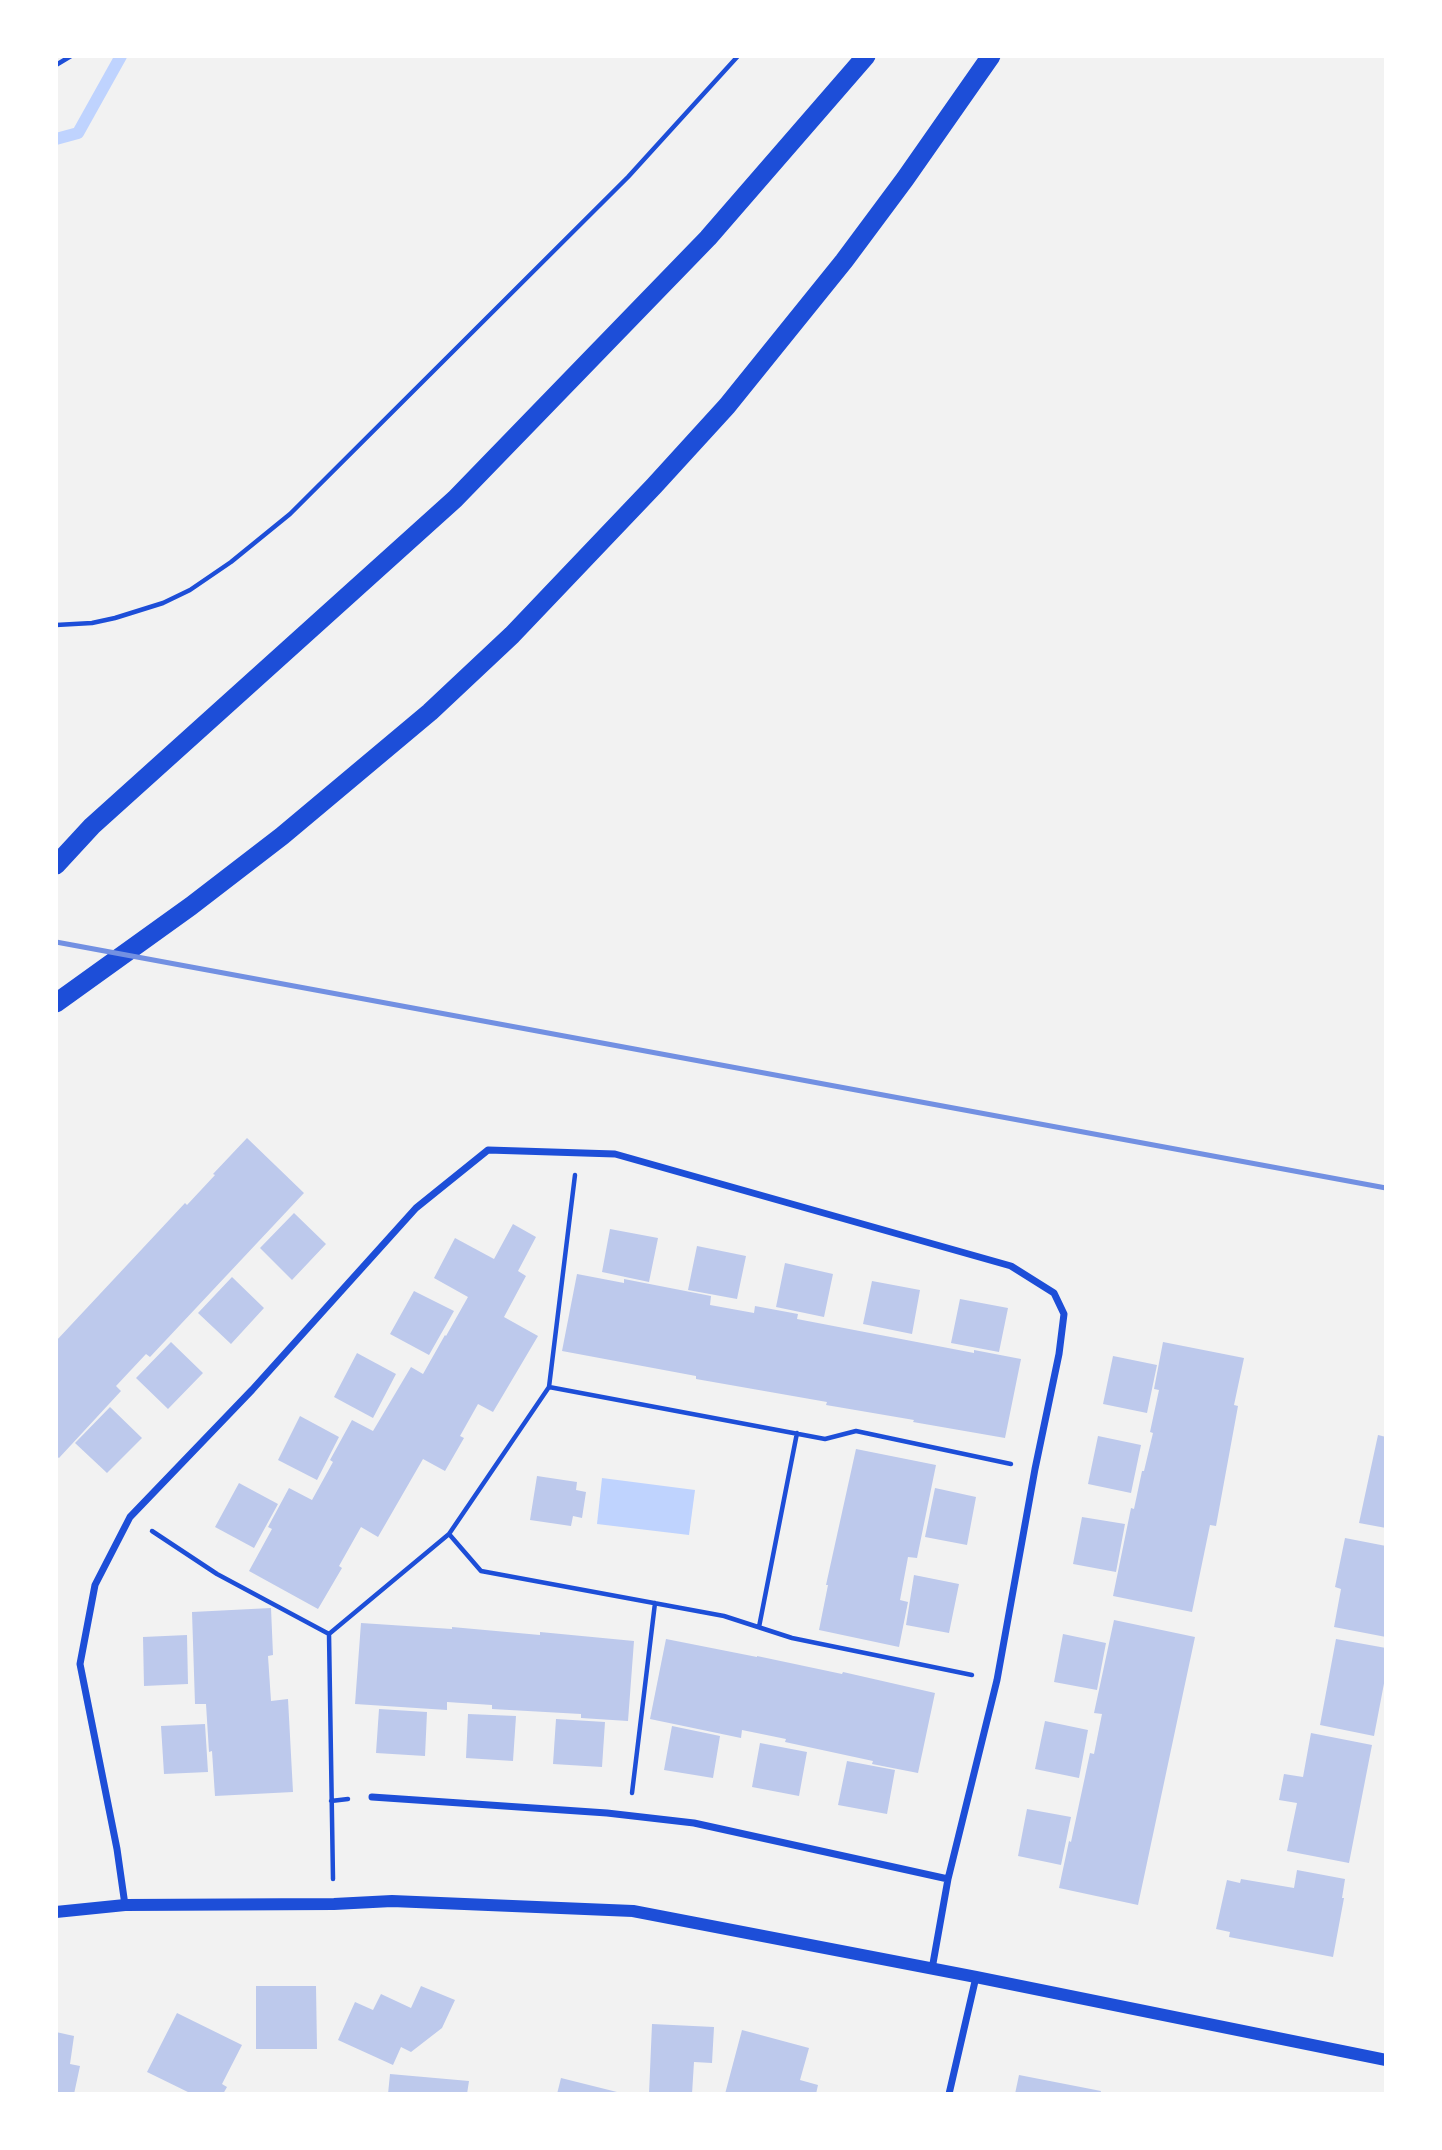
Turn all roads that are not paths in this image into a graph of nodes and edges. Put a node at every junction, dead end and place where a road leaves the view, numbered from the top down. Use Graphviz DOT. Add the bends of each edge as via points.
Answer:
graph roads {
  1 [pos="866,56"];
  2 [pos="991,56"];
  3 [pos="92,826"];
  4 [pos="56,849"];
  5 [pos="56,865"];
  6 [pos="56,1003"];
  7 [pos="372,1797"];
  8 [pos="948,1879"];
  9 [pos="125,1905"];
  10 [pos="56,1912"];
  11 [pos="932,1969"];
  12 [pos="976,1977"];
  13 [pos="1386,2060"];
  14 [pos="949,2094"];
  1 -- 3 [label="highway" via="708,238 455,499"];
  2 -- 6 [label="highway" via="852,251 727,405 512,635 430,712 282,836"];
  3 -- 4 [label="highway"];
  3 -- 5 [label="highway"];
  7 -- 8 [label="street" via="694,1823"];
  8 -- 9 [label="street" via="997,1680 1059,1354 1064,1314 1054,1293 1011,1266 615,1154 488,1150 416,1208 130,1517 95,1585 80,1664"];
  8 -- 11 [label="street"];
  9 -- 10 [label="street"];
  9 -- 11 [label="street" via="393,1901 634,1911"];
  11 -- 12 [label="street"];
  12 -- 13 [label="street"];
  12 -- 14 [label="street"];
}
